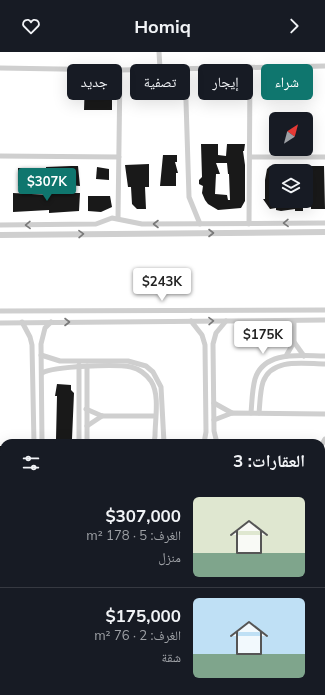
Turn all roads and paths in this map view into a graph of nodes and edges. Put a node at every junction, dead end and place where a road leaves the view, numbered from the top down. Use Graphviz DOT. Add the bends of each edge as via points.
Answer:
graph roads {
  1 [pos="159,52"];
  2 [pos="160,64"];
  3 [pos="325,66"];
  4 [pos="253,67"];
  5 [pos="0,68"];
  6 [pos="67,69"];
  7 [pos="120,100"];
  8 [pos="186,100"];
  9 [pos="250,100"];
  10 [pos="0,156"];
  11 [pos="119,157"];
  12 [pos="250,157"];
  13 [pos="325,157"];
  14 [pos="118,218"];
  15 [pos="325,223"];
  16 [pos="200,224"];
  17 [pos="250,224"];
  18 [pos="0,225"];
  19 [pos="325,232"];
  20 [pos="0,235"];
  21 [pos="325,310"];
  22 [pos="0,311"];
  23 [pos="294,320"];
  24 [pos="325,320"];
  25 [pos="191,321"];
  26 [pos="226,321"];
  27 [pos="22,322"];
  28 [pos="51,322"];
  29 [pos="0,323"];
  30 [pos="294,342"];
  31 [pos="41,344"];
  32 [pos="32,345"];
  33 [pos="41,355"];
  34 [pos="286,356"];
  35 [pos="304,356"];
  36 [pos="325,356"];
  37 [pos="325,364"];
  38 [pos="79,365"];
  39 [pos="87,365"];
  40 [pos="42,373"];
  41 [pos="214,403"];
  42 [pos="86,409"];
  43 [pos="232,413"];
  44 [pos="251,413"];
  45 [pos="259,413"];
  46 [pos="325,414"];
  47 [pos="102,416"];
  48 [pos="155,416"];
  49 [pos="214,420"];
  50 [pos="86,426"];
  51 [pos="214,431"];
  52 [pos="206,432"];
  53 [pos="155,436"];
  54 [pos="163,436"];
  55 [pos="34,439"];
  56 [pos="42,439"];
  57 [pos="78,439"];
  58 [pos="86,439"];
  59 [pos="155,439"];
  60 [pos="163,439"];
  61 [pos="205,439"];
  62 [pos="215,439"];
  1 -- 2 [label="street"];
  3 -- 4 [label="street"];
  5 -- 6 [label="street"];
  7 -- 11 [label="street"];
  8 -- 16 [label="street" via="189,197"];
  9 -- 12 [label="street"];
  10 -- 11 [label="street"];
  11 -- 14 [label="street"];
  12 -- 13 [label="street"];
  12 -- 17 [label="street"];
  16 -- 14 [label="street, one-way" via="142,224"];
  14 -- 18 [label="street, one-way" via="96,224"];
  15 -- 17 [label="street, one-way"];
  16 -- 17 [label="street"];
  20 -- 19 [label="street, one-way"];
  21 -- 22 [label="street"];
  23 -- 24 [label="street"];
  23 -- 26 [label="street"];
  23 -- 30 [label="street"];
  25 -- 26 [label="street, one-way"];
  28 -- 25 [label="street, one-way"];
  25 -- 52 [label="street" via="204,340"];
  26 -- 41 [label="street" via="216,333 213,344"];
  27 -- 28 [label="street"];
  27 -- 29 [label="street"];
  27 -- 32 [label="street"];
  28 -- 31 [label="street" via="45,328"];
  30 -- 34 [label="street"];
  30 -- 35 [label="street"];
  31 -- 32 [label="street" via="36,340"];
  31 -- 33 [label="street"];
  32 -- 55 [label="street"];
  33 -- 38 [label="street"];
  33 -- 40 [label="street"];
  34 -- 35 [label="street"];
  34 -- 44 [label="street" via="268,362 261,369 256,378"];
  35 -- 36 [label="street"];
  37 -- 45 [label="street" via="289,364 273,369 263,382"];
  38 -- 39 [label="street"];
  38 -- 40 [label="street"];
  38 -- 57 [label="street"];
  39 -- 42 [label="street"];
  39 -- 48 [label="street" via="130,367 146,375 154,389"];
  39 -- 54 [label="street" via="133,361 153,372 161,387"];
  40 -- 56 [label="street"];
  41 -- 43 [label="street"];
  41 -- 49 [label="street"];
  42 -- 47 [label="street"];
  42 -- 50 [label="street"];
  43 -- 44 [label="street"];
  43 -- 49 [label="street"];
  44 -- 45 [label="street"];
  45 -- 46 [label="street"];
  47 -- 48 [label="street"];
  47 -- 50 [label="street"];
  48 -- 53 [label="street"];
  49 -- 51 [label="street"];
  50 -- 58 [label="street"];
  51 -- 52 [label="street"];
  51 -- 62 [label="street"];
  52 -- 61 [label="street"];
  53 -- 54 [label="street" via="159,439"];
  53 -- 59 [label="street"];
  54 -- 60 [label="street"];
}
